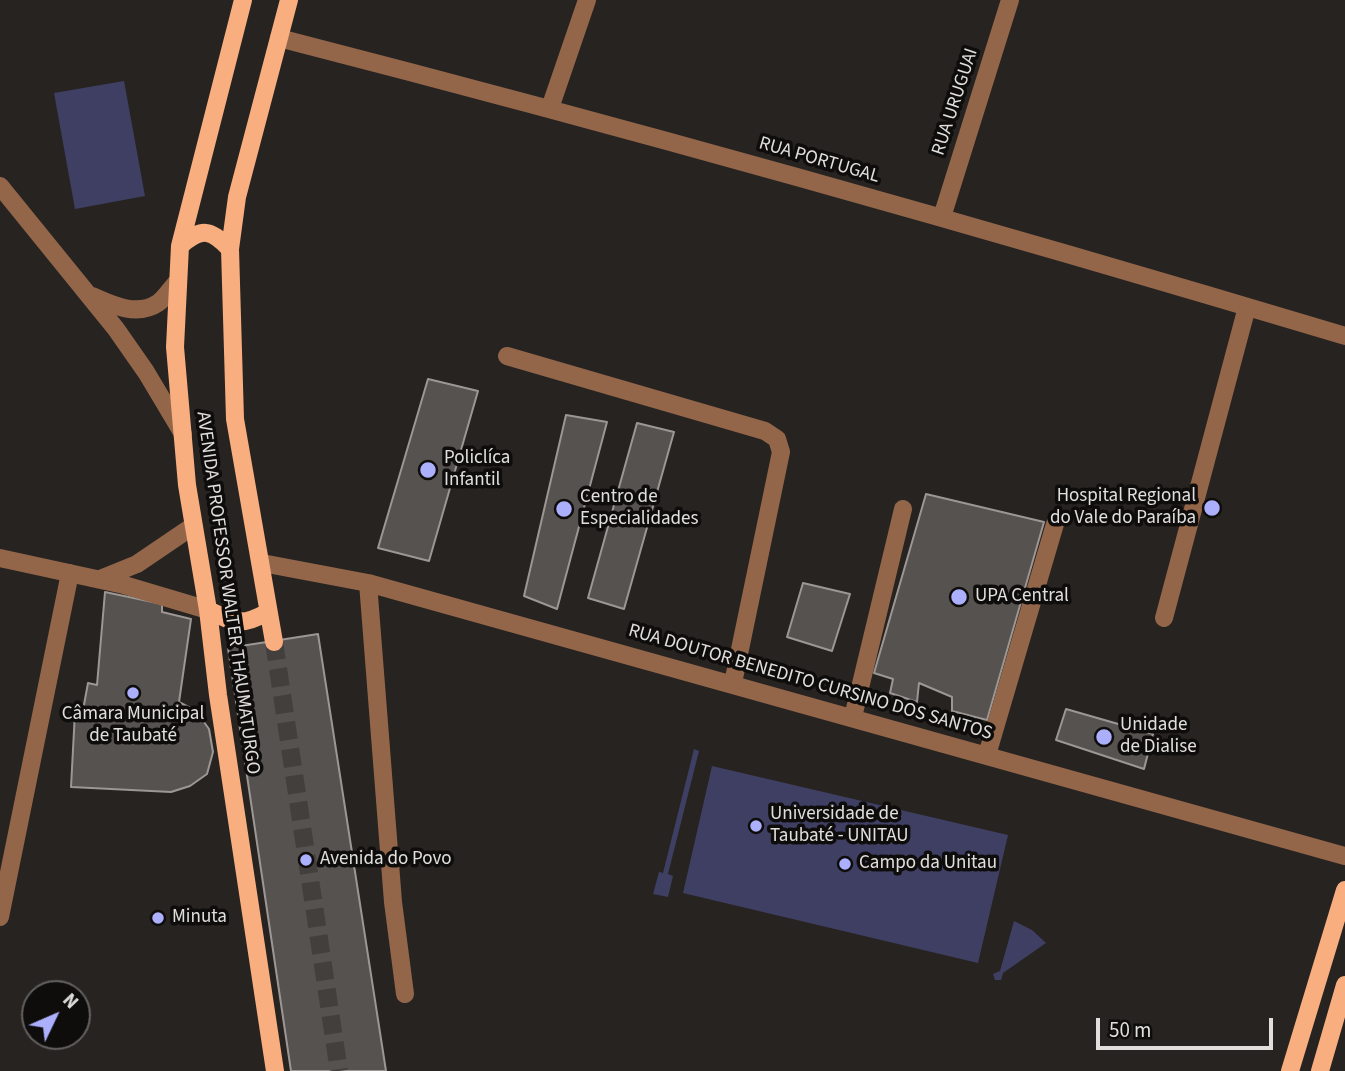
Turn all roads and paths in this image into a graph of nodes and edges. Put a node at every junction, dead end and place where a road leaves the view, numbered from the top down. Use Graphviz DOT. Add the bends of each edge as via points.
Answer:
graph roads {
  1 [pos="243,0"];
  2 [pos="289,0"];
  3 [pos="587,0"];
  4 [pos="1010,0"];
  5 [pos="279,38"];
  6 [pos="550,108"];
  7 [pos="0,186"];
  8 [pos="942,217"];
  9 [pos="180,246"];
  10 [pos="230,249"];
  11 [pos="177,282"];
  12 [pos="88,294"];
  13 [pos="1247,307"];
  14 [pos="1345,336"];
  15 [pos="507,356"];
  16 [pos="183,434"];
  17 [pos="903,509"];
  18 [pos="1055,524"];
  19 [pos="193,526"];
  20 [pos="0,558"];
  21 [pos="261,563"];
  22 [pos="70,573"];
  23 [pos="100,579"];
  24 [pos="368,583"];
  25 [pos="208,610"];
  26 [pos="268,612"];
  27 [pos="1164,618"];
  28 [pos="274,642"];
  29 [pos="733,683"];
  30 [pos="853,717"];
  31 [pos="987,755"];
  32 [pos="1345,856"];
  33 [pos="1345,890"];
  34 [pos="0,918"];
  35 [pos="1345,985"];
  36 [pos="405,994"];
  37 [pos="275,1071"];
  38 [pos="1290,1071"];
  39 [pos="1320,1071"];
  1 -- 9 [label="main road, AVENIDA PROFESSOR WALTER THAUMATURGO"];
  2 -- 5 [label="main road, AVENIDA PROFESSOR WALTER THAUMATURGO"];
  3 -- 6 [label="street"];
  4 -- 8 [label="street, RUA URUGUAI"];
  5 -- 6 [label="street, RUA PORTUGAL"];
  5 -- 10 [label="main road, AVENIDA PROFESSOR WALTER THAUMATURGO" via="237,197"];
  6 -- 8 [label="street, RUA PORTUGAL"];
  7 -- 12 [label="street"];
  8 -- 13 [label="street, RUA PORTUGAL"];
  9 -- 10 [label="main road" via="192,235 208,232"];
  9 -- 11 [label="main road, AVENIDA PROFESSOR WALTER THAUMATURGO"];
  10 -- 21 [label="main road, AVENIDA PROFESSOR WALTER THAUMATURGO" via="235,419"];
  11 -- 12 [label="street" via="158,303 138,310"];
  11 -- 16 [label="main road, AVENIDA PROFESSOR WALTER THAUMATURGO" via="175,347"];
  12 -- 16 [label="street" via="146,372"];
  13 -- 14 [label="street, RUA PORTUGAL"];
  13 -- 27 [label="street"];
  15 -- 29 [label="street" via="765,431 777,439 780,452"];
  16 -- 19 [label="main road, AVENIDA PROFESSOR WALTER THAUMATURGO"];
  17 -- 30 [label="street"];
  18 -- 31 [label="street"];
  19 -- 23 [label="street" via="137,564"];
  19 -- 25 [label="main road, AVENIDA PROFESSOR WALTER THAUMATURGO"];
  20 -- 22 [label="street"];
  21 -- 24 [label="street, RUA DOUTOR BENEDITO CURSINO DOS SANTOS"];
  21 -- 26 [label="main road, AVENIDA PROFESSOR WALTER THAUMATURGO"];
  22 -- 23 [label="street"];
  22 -- 34 [label="street"];
  23 -- 25 [label="street"];
  24 -- 29 [label="street, RUA DOUTOR BENEDITO CURSINO DOS SANTOS"];
  24 -- 36 [label="street" via="393,902"];
  25 -- 26 [label="main road" via="236,623"];
  25 -- 37 [label="main road, AVENIDA PROFESSOR WALTER THAUMATURGO"];
  26 -- 28 [label="main road, AVENIDA PROFESSOR WALTER THAUMATURGO"];
  29 -- 30 [label="street, RUA DOUTOR BENEDITO CURSINO DOS SANTOS"];
  30 -- 31 [label="street, RUA DOUTOR BENEDITO CURSINO DOS SANTOS"];
  31 -- 32 [label="street, RUA DOUTOR BENEDITO CURSINO DOS SANTOS"];
  33 -- 38 [label="main road"];
  35 -- 39 [label="main road"];
}
